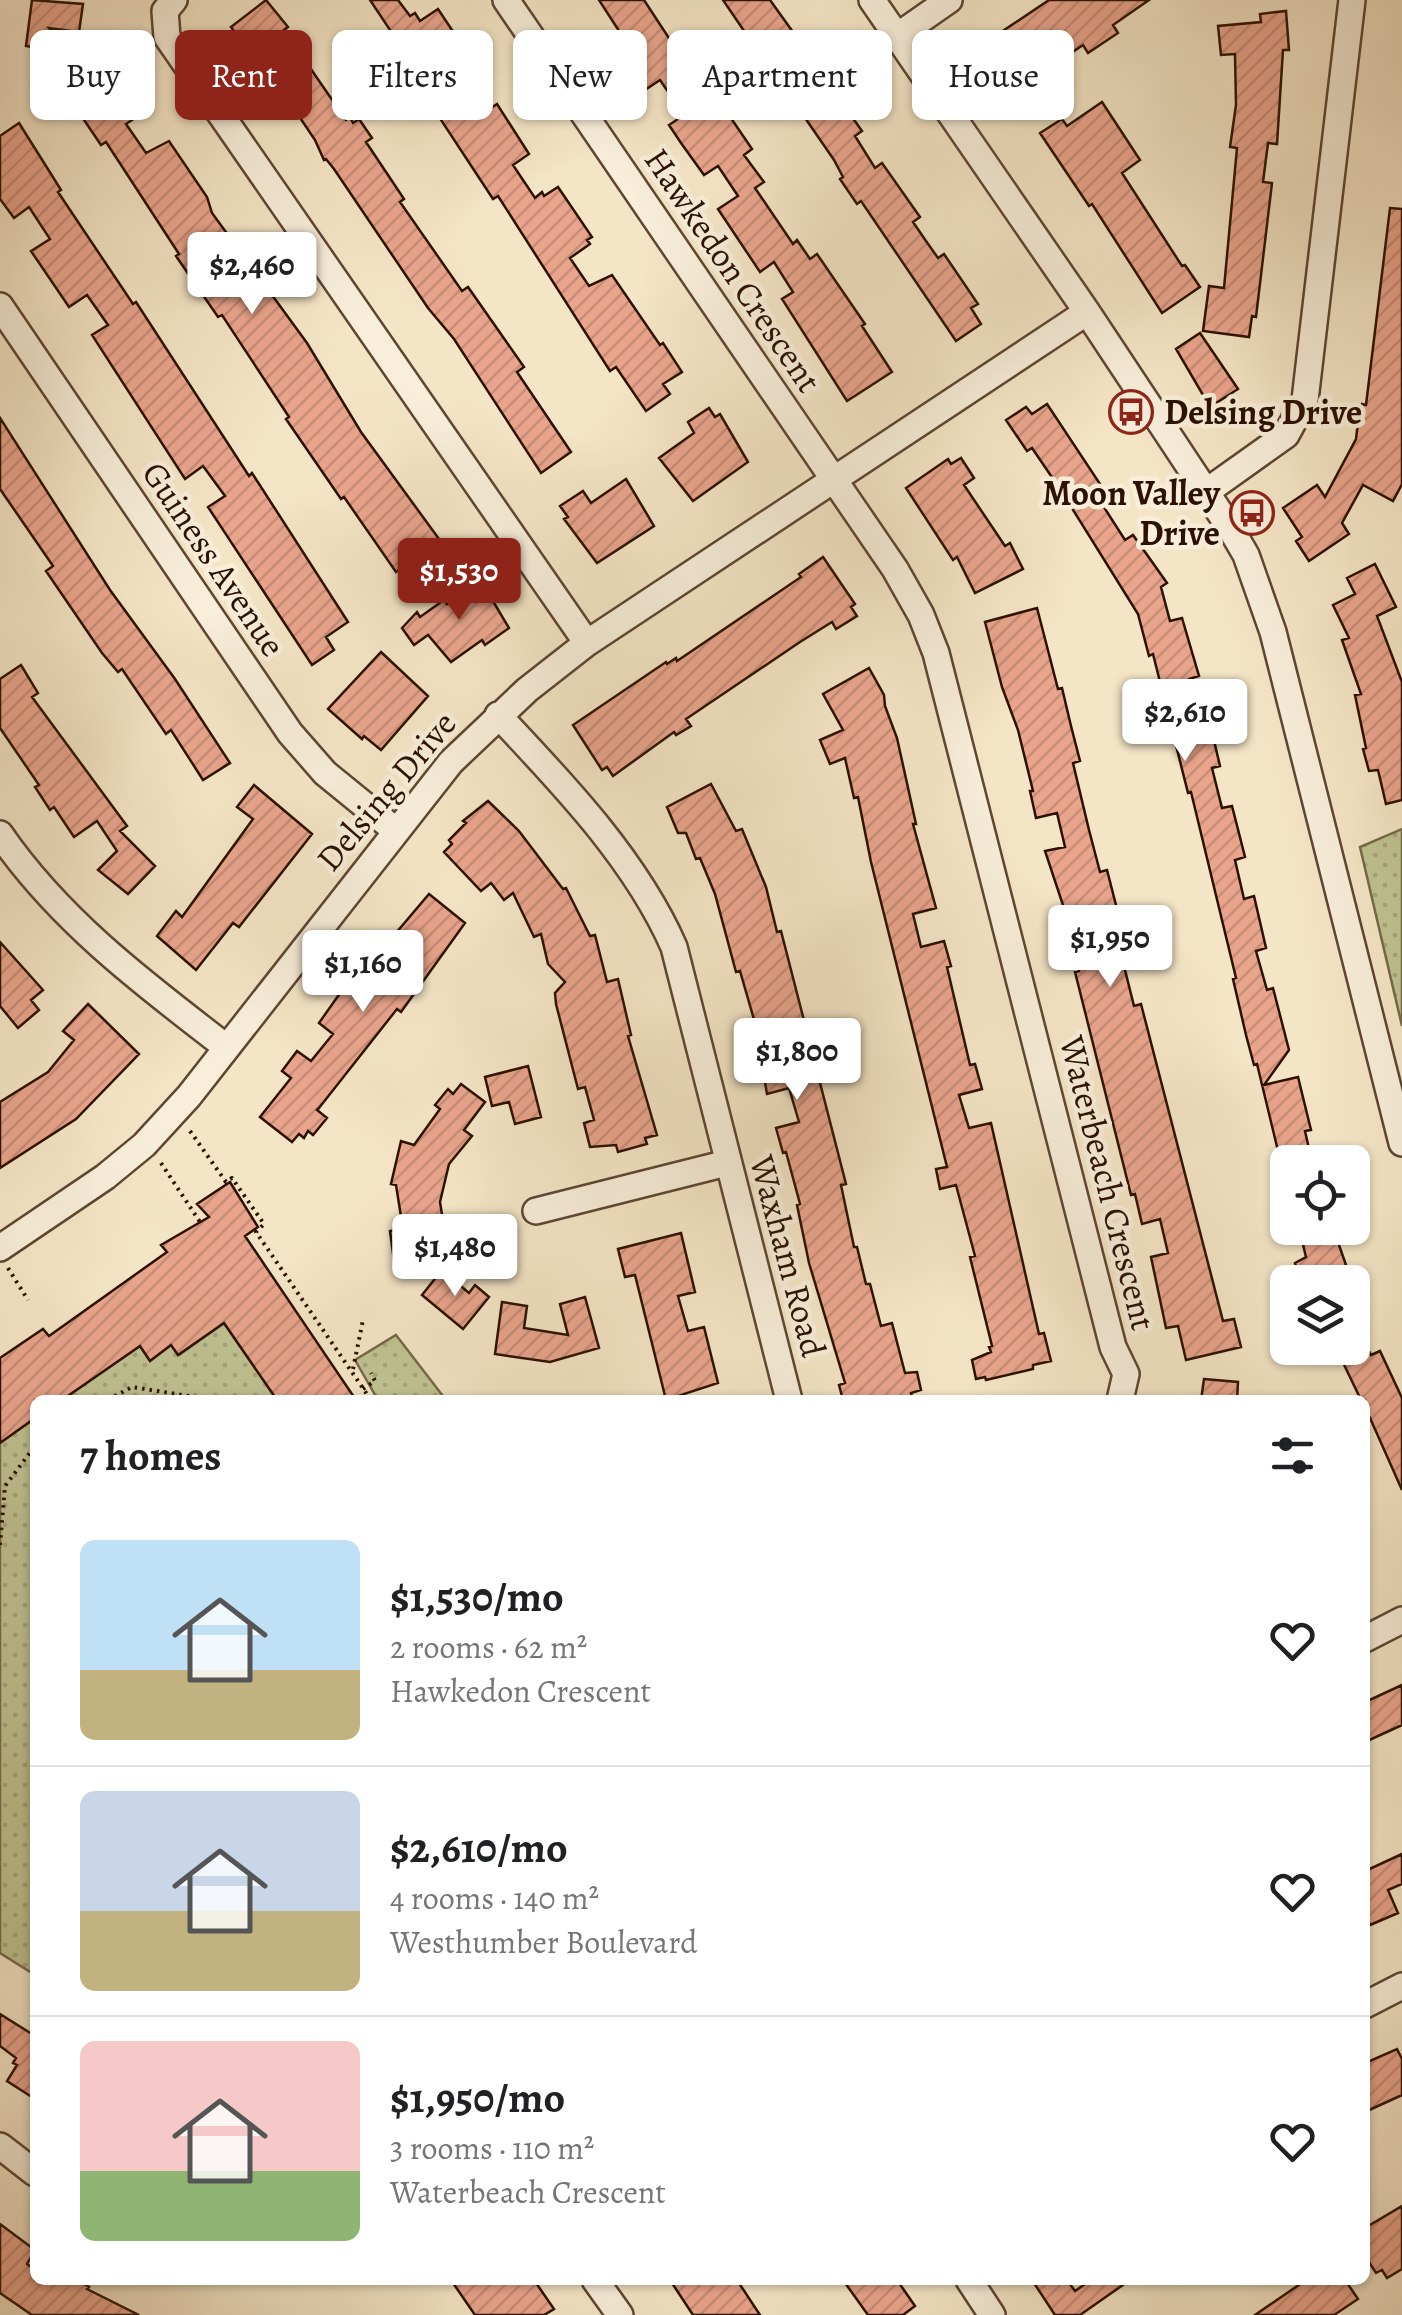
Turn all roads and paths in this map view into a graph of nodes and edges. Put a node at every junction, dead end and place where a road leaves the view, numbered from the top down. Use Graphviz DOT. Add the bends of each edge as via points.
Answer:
graph roads {
  1 [pos="174,0"];
  2 [pos="506,0"];
  3 [pos="872,0"];
  4 [pos="949,0"];
  5 [pos="1352,0"];
  6 [pos="896,37"];
  7 [pos="0,306"];
  8 [pos="1087,312"];
  9 [pos="835,480"];
  10 [pos="1206,492"];
  11 [pos="587,643"];
  12 [pos="498,715"];
  13 [pos="395,830"];
  14 [pos="0,834"];
  15 [pos="226,1047"];
  16 [pos="175,1111"];
  17 [pos="146,1142"];
  18 [pos="1402,1143"];
  19 [pos="727,1163"];
  20 [pos="536,1212"];
  21 [pos="200,1222"];
  22 [pos="0,1248"];
  23 [pos="0,1256"];
  24 [pos="28,1300"];
  25 [pos="363,1320"];
  26 [pos="352,1372"];
  27 [pos="370,1373"];
  28 [pos="364,1389"];
  29 [pos="117,1395"];
  30 [pos="185,1395"];
  31 [pos="368,1395"];
  32 [pos="788,1395"];
  33 [pos="1121,1395"];
  34 [pos="30,1453"];
  35 [pos="0,1545"];
  36 [pos="1402,1620"];
  37 [pos="1370,1636"];
  38 [pos="1402,1986"];
  39 [pos="1370,2002"];
  40 [pos="0,2146"];
  41 [pos="30,2169"];
  42 [pos="599,2285"];
  43 [pos="971,2285"];
  44 [pos="620,2315"];
  45 [pos="992,2315"];
  1 -- 11 [label="street" via="165,11 167,37"];
  2 -- 9 [label="street, Hawkedon Crescent"];
  3 -- 6 [label="street"];
  4 -- 6 [label="street"];
  5 -- 10 [label="street" via="1305,400 1286,435"];
  6 -- 8 [label="street"];
  7 -- 13 [label="street, Guiness Avenue" via="290,733 325,773"];
  8 -- 9 [label="street, Delsing Drive"];
  8 -- 10 [label="street"];
  9 -- 11 [label="street, Delsing Drive"];
  9 -- 33 [label="street, Waterbeach Crescent" via="896,568 936,653 1113,1348 1126,1374"];
  10 -- 18 [label="street" via="1246,555 1274,632"];
  11 -- 12 [label="street, Delsing Drive"];
  12 -- 13 [label="street, Delsing Drive"];
  12 -- 19 [label="street, Waxham Road" via="632,869 656,906 674,947"];
  13 -- 15 [label="street, Delsing Drive"];
  14 -- 15 [label="street" via="75,924"];
  15 -- 16 [label="street, Delsing Drive"];
  16 -- 17 [label="street, Delsing Drive"];
  16 -- 26 [label="path" via="264,1224 256,1232"];
  17 -- 21 [label="path"];
  17 -- 22 [label="street, Delsing Drive"];
  19 -- 20 [label="street"];
  19 -- 32 [label="street, Waxham Road"];
  23 -- 24 [label="path"];
  25 -- 26 [label="path"];
  26 -- 28 [label="path"];
  27 -- 28 [label="path" via="375,1381"];
  28 -- 31 [label="path"];
  29 -- 30 [label="path" via="132,1386"];
  34 -- 35 [label="path" via="6,1486"];
  36 -- 37 [label="street"];
  38 -- 39 [label="street"];
  40 -- 41 [label="street"];
  42 -- 44 [label="street"];
  43 -- 45 [label="street"];
}
